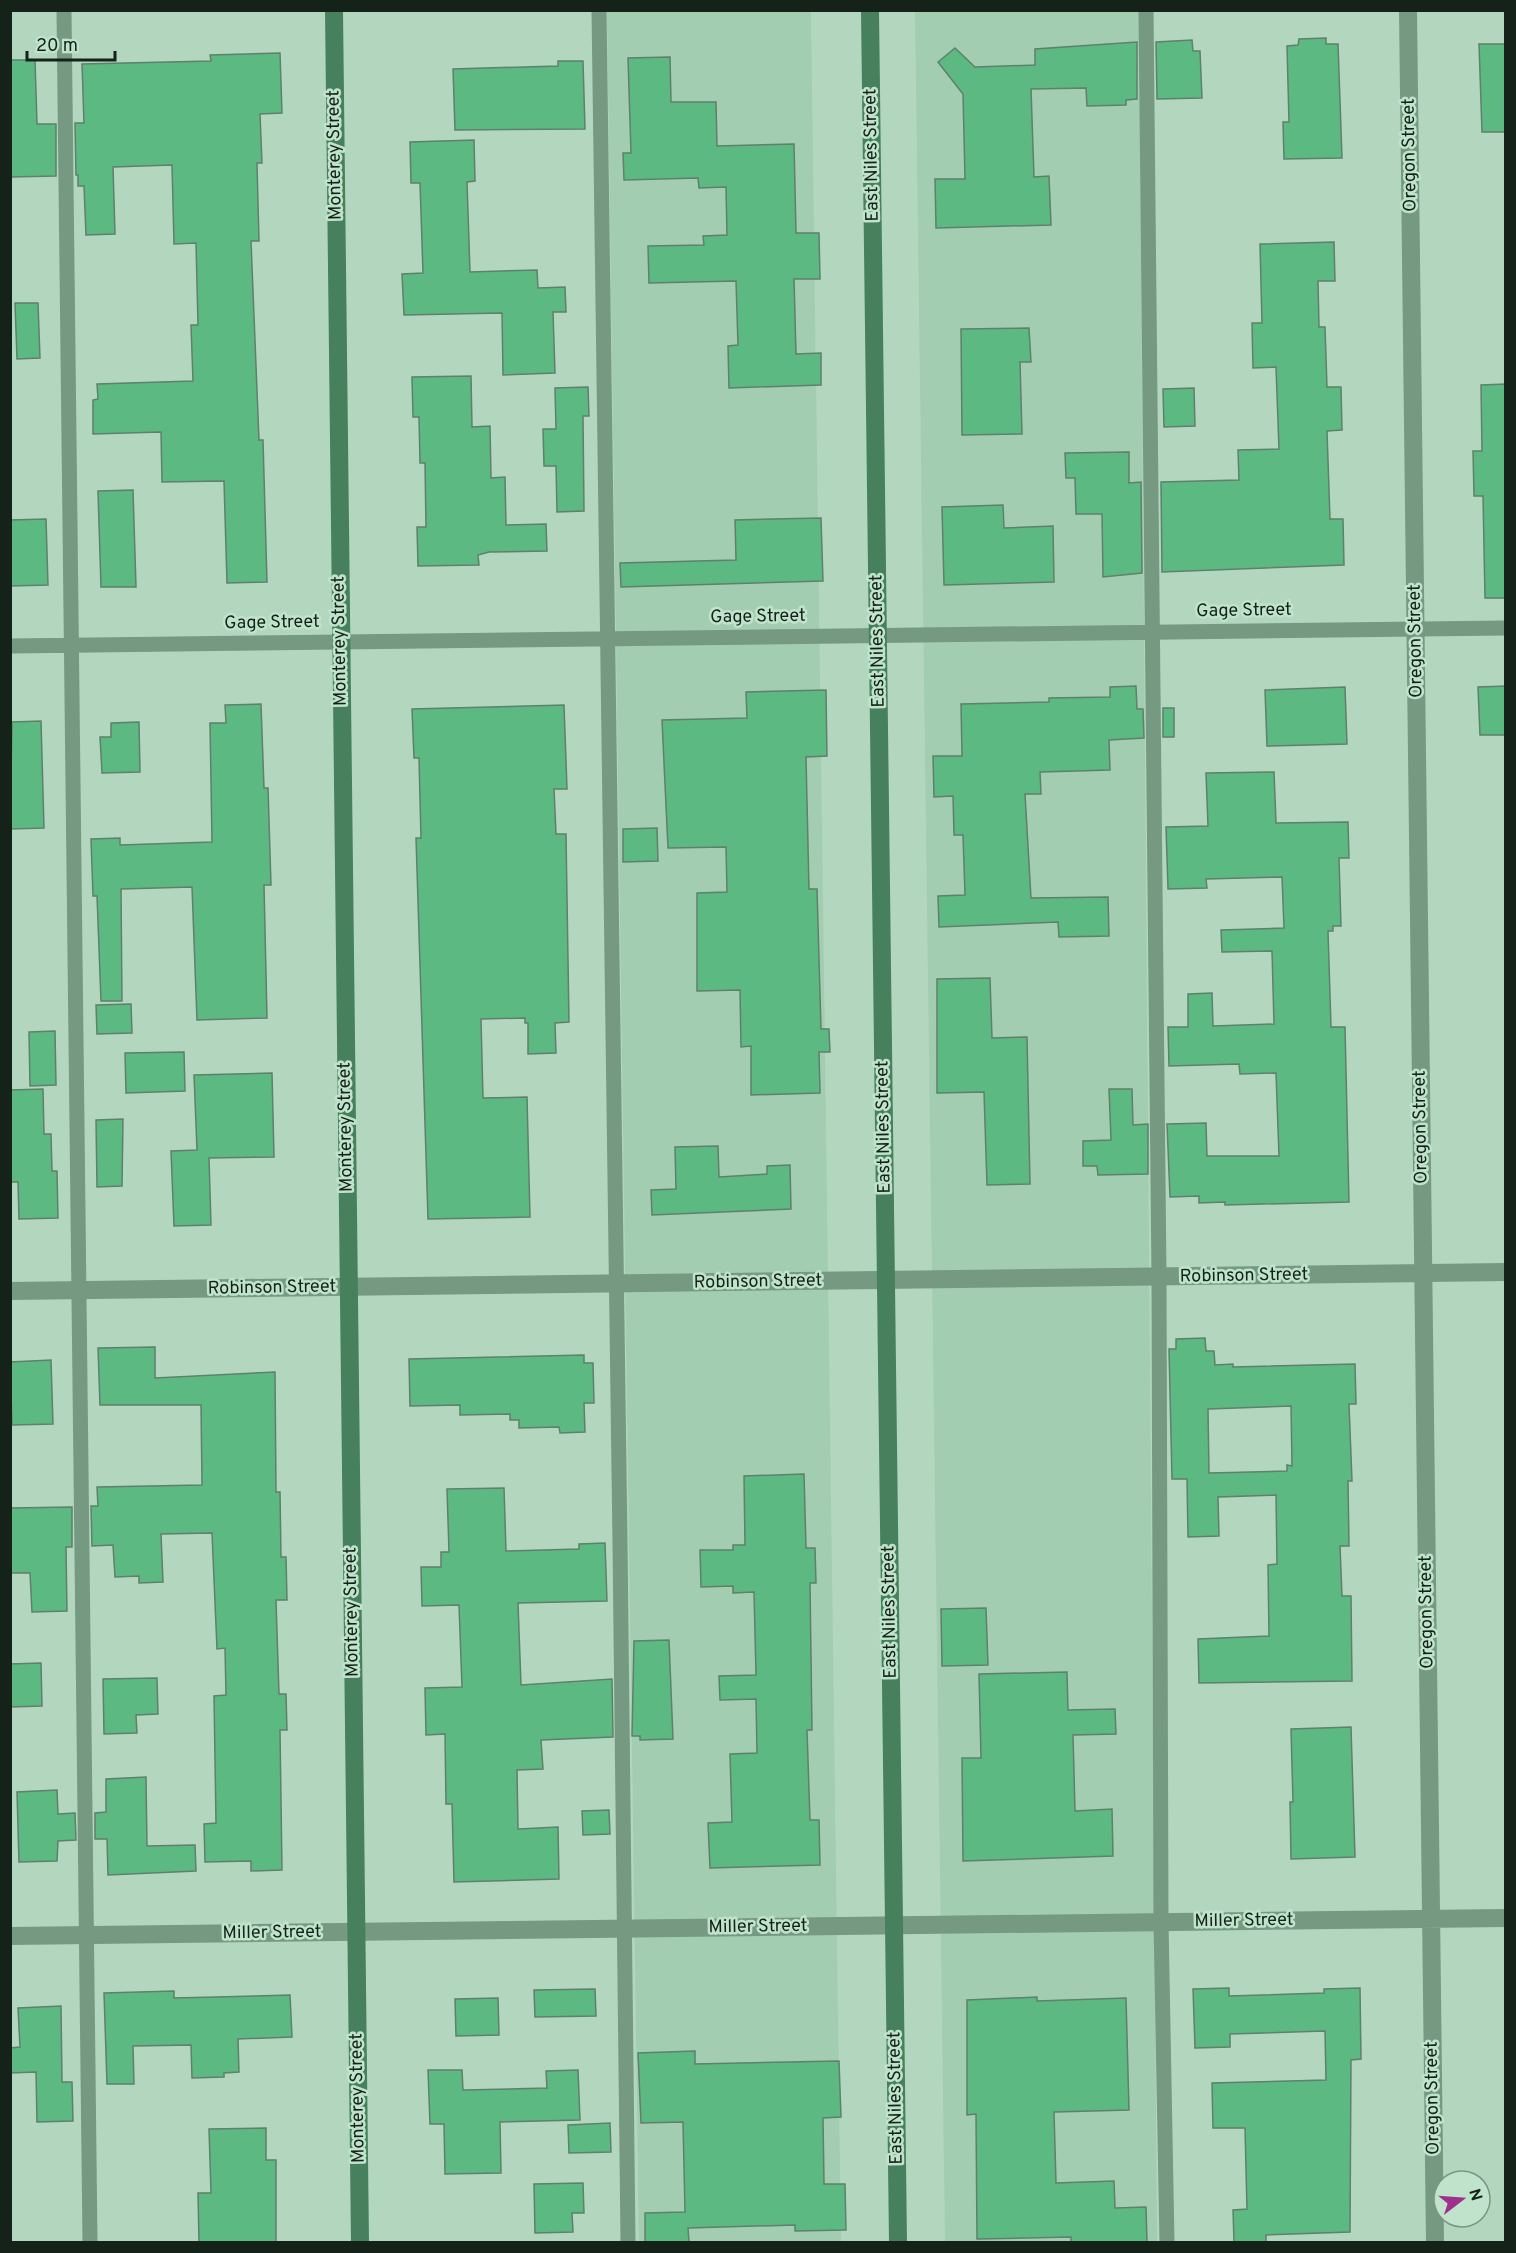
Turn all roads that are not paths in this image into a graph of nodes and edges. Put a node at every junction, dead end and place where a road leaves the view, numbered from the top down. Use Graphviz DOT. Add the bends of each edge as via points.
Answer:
graph roads {
  1 [pos="64,10"];
  2 [pos="334,10"];
  3 [pos="599,10"];
  4 [pos="870,10"];
  5 [pos="1146,10"];
  6 [pos="1408,10"];
  7 [pos="1506,628"];
  8 [pos="1415,629"];
  9 [pos="1153,632"];
  10 [pos="878,635"];
  11 [pos="605,639"];
  12 [pos="340,642"];
  13 [pos="71,645"];
  14 [pos="10,646"];
  15 [pos="1506,1272"];
  16 [pos="1423,1274"];
  17 [pos="1159,1277"];
  18 [pos="886,1280"];
  19 [pos="615,1283"];
  20 [pos="348,1287"];
  21 [pos="79,1290"];
  22 [pos="10,1291"];
  23 [pos="1506,1918"];
  24 [pos="1431,1919"];
  25 [pos="1161,1922"];
  26 [pos="894,1925"];
  27 [pos="626,1928"];
  28 [pos="356,1932"];
  29 [pos="87,1935"];
  30 [pos="10,1936"];
  31 [pos="90,2242"];
  32 [pos="360,2242"];
  33 [pos="628,2242"];
  34 [pos="898,2242"];
  35 [pos="1167,2242"];
  36 [pos="1435,2242"];
  1 -- 13 [label="lane"];
  2 -- 12 [label="main road, Monterey Street"];
  3 -- 11 [label="lane"];
  4 -- 10 [label="main road, East Niles Street"];
  5 -- 9 [label="lane"];
  6 -- 8 [label="street, Oregon Street"];
  7 -- 8 [label="lane, Gage Street"];
  8 -- 9 [label="lane, Gage Street"];
  8 -- 16 [label="street, Oregon Street"];
  9 -- 10 [label="lane, Gage Street"];
  9 -- 17 [label="lane"];
  10 -- 11 [label="lane, Gage Street"];
  10 -- 18 [label="main road, East Niles Street"];
  11 -- 12 [label="lane, Gage Street"];
  11 -- 19 [label="lane"];
  12 -- 13 [label="lane, Gage Street"];
  12 -- 20 [label="main road, Monterey Street"];
  13 -- 14 [label="lane, Gage Street"];
  13 -- 21 [label="lane"];
  15 -- 16 [label="street, Robinson Street"];
  16 -- 17 [label="street, Robinson Street"];
  16 -- 24 [label="street, Oregon Street"];
  17 -- 18 [label="street, Robinson Street"];
  17 -- 25 [label="lane"];
  18 -- 19 [label="street, Robinson Street"];
  18 -- 26 [label="main road, East Niles Street"];
  19 -- 20 [label="street, Robinson Street"];
  19 -- 27 [label="lane"];
  20 -- 21 [label="street, Robinson Street"];
  20 -- 28 [label="main road, Monterey Street"];
  21 -- 22 [label="street, Robinson Street"];
  21 -- 29 [label="lane"];
  23 -- 24 [label="street, Miller Street"];
  24 -- 25 [label="street, Miller Street"];
  24 -- 36 [label="street, Oregon Street"];
  25 -- 26 [label="street, Miller Street"];
  25 -- 35 [label="lane"];
  26 -- 27 [label="street, Miller Street"];
  26 -- 34 [label="main road, East Niles Street"];
  27 -- 28 [label="street, Miller Street"];
  27 -- 33 [label="lane"];
  28 -- 29 [label="street, Miller Street"];
  28 -- 32 [label="main road, Monterey Street"];
  29 -- 30 [label="street, Miller Street"];
  29 -- 31 [label="lane"];
}
